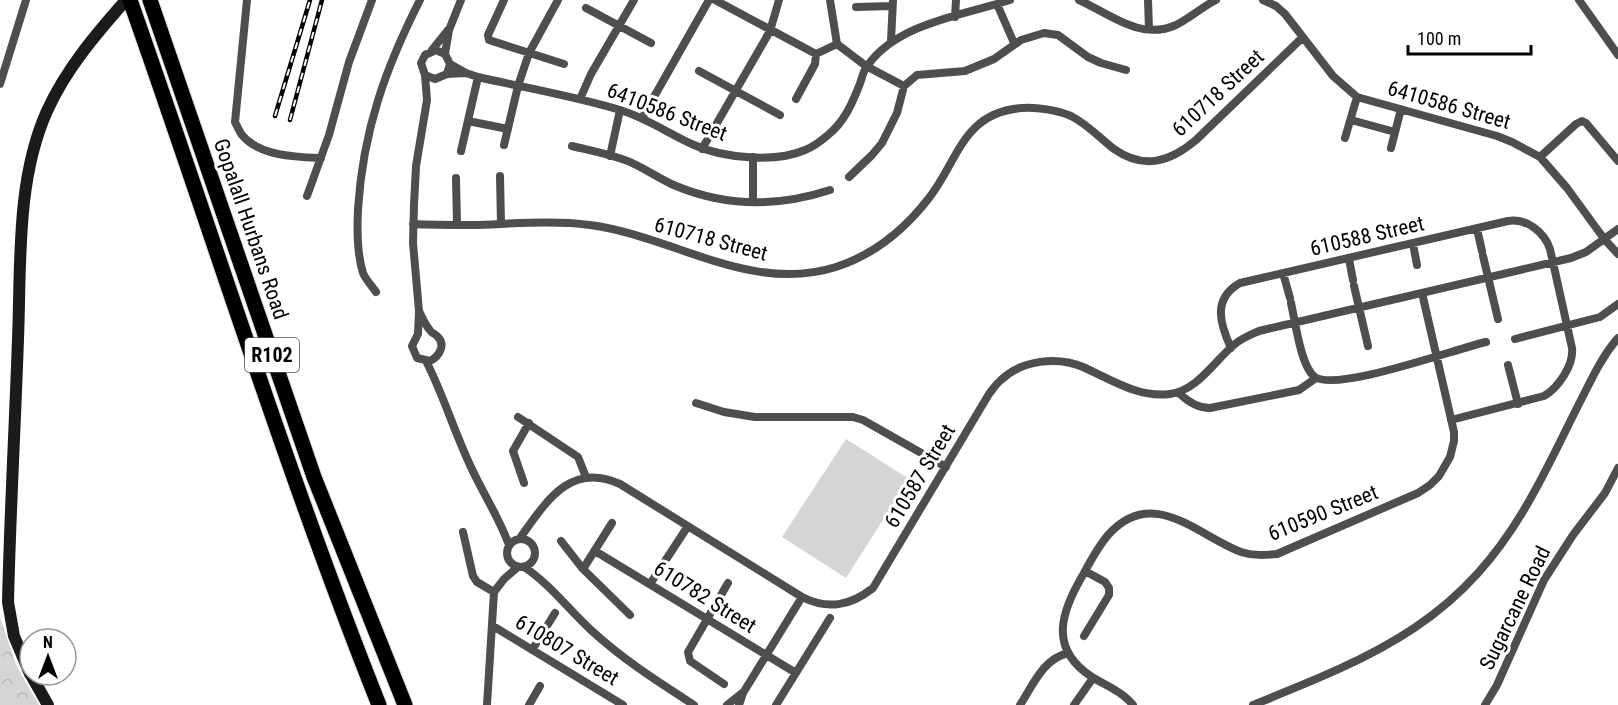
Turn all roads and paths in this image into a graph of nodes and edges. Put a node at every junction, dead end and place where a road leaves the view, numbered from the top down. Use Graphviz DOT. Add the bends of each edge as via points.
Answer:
graph roads {
  1 [pos="128,0"];
  2 [pos="150,0"];
  3 [pos="247,0"];
  4 [pos="372,0"];
  5 [pos="420,0"];
  6 [pos="461,0"];
  7 [pos="504,0"];
  8 [pos="558,0"];
  9 [pos="634,0"];
  10 [pos="709,0"];
  11 [pos="715,0"];
  12 [pos="779,0"];
  13 [pos="830,0"];
  14 [pos="956,0"];
  15 [pos="1010,0"];
  16 [pos="1149,0"];
  17 [pos="1216,0"];
  18 [pos="1263,0"];
  19 [pos="1579,0"];
  20 [pos="1083,1"];
  21 [pos="22,2"];
  22 [pos="1206,2"];
  23 [pos="892,3"];
  24 [pos="997,4"];
  25 [pos="856,7"];
  26 [pos="586,8"];
  27 [pos="955,17"];
  28 [pos="619,25"];
  29 [pos="1149,29"];
  30 [pos="449,30"];
  31 [pos="770,31"];
  32 [pos="1303,37"];
  33 [pos="891,41"];
  34 [pos="651,43"];
  35 [pos="837,44"];
  36 [pos="1014,44"];
  37 [pos="432,50"];
  38 [pos="529,53"];
  39 [pos="446,54"];
  40 [pos="816,54"];
  41 [pos="1618,55"];
  42 [pos="450,64"];
  43 [pos="564,64"];
  44 [pos="866,66"];
  45 [pos="1126,69"];
  46 [pos="699,71"];
  47 [pos="466,73"];
  48 [pos="447,74"];
  49 [pos="425,75"];
  50 [pos="478,76"];
  51 [pos="439,79"];
  52 [pos="0,84"];
  53 [pos="518,86"];
  54 [pos="904,86"];
  55 [pos="736,91"];
  56 [pos="1358,97"];
  57 [pos="580,99"];
  58 [pos="796,99"];
  59 [pos="427,100"];
  60 [pos="1401,109"];
  61 [pos="620,110"];
  62 [pos="780,115"];
  63 [pos="642,118"];
  64 [pos="1351,120"];
  65 [pos="468,121"];
  66 [pos="508,129"];
  67 [pos="1395,132"];
  68 [pos="1345,138"];
  69 [pos="504,145"];
  70 [pos="572,146"];
  71 [pos="1391,148"];
  72 [pos="702,149"];
  73 [pos="461,151"];
  74 [pos="610,156"];
  75 [pos="753,157"];
  76 [pos="1540,157"];
  77 [pos="321,158"];
  78 [pos="1618,161"];
  79 [pos="500,176"];
  80 [pos="849,177"];
  81 [pos="456,178"];
  82 [pos="830,190"];
  83 [pos="307,196"];
  84 [pos="753,202"];
  85 [pos="413,224"];
  86 [pos="501,224"];
  87 [pos="457,225"];
  88 [pos="1477,229"];
  89 [pos="1618,229"];
  90 [pos="1605,240"];
  91 [pos="1413,244"];
  92 [pos="1618,254"];
  93 [pos="1348,259"];
  94 [pos="1553,262"];
  95 [pos="1417,265"];
  96 [pos="1283,273"];
  97 [pos="1488,278"];
  98 [pos="376,292"];
  99 [pos="1422,293"];
  100 [pos="1618,304"];
  101 [pos="1359,308"];
  102 [pos="419,311"];
  103 [pos="1498,319"];
  104 [pos="1296,323"];
  105 [pos="1567,326"];
  106 [pos="431,332"];
  107 [pos="418,334"];
  108 [pos="1618,338"];
  109 [pos="1515,339"];
  110 [pos="1486,342"];
  111 [pos="1368,346"];
  112 [pos="1231,348"];
  113 [pos="1436,356"];
  114 [pos="430,360"];
  115 [pos="1508,365"];
  116 [pos="1316,378"];
  117 [pos="1179,393"];
  118 [pos="696,403"];
  119 [pos="1518,404"];
  120 [pos="518,417"];
  121 [pos="1451,420"];
  122 [pos="529,423"];
  123 [pos="946,467"];
  124 [pos="1618,468"];
  125 [pos="586,477"];
  126 [pos="524,483"];
  127 [pos="532,522"];
  128 [pos="612,523"];
  129 [pos="688,525"];
  130 [pos="463,532"];
  131 [pos="515,541"];
  132 [pos="530,541"];
  133 [pos="561,541"];
  134 [pos="595,551"];
  135 [pos="534,558"];
  136 [pos="509,560"];
  137 [pos="521,567"];
  138 [pos="583,569"];
  139 [pos="1085,571"];
  140 [pos="541,578"];
  141 [pos="504,579"];
  142 [pos="728,583"];
  143 [pos="650,584"];
  144 [pos="4,585"];
  145 [pos="495,592"];
  146 [pos="802,597"];
  147 [pos="555,613"];
  148 [pos="630,615"];
  149 [pos="830,618"];
  150 [pos="706,619"];
  151 [pos="494,626"];
  152 [pos="1084,636"];
  153 [pos="18,646"];
  154 [pos="532,650"];
  155 [pos="1068,653"];
  156 [pos="766,656"];
  157 [pos="796,673"];
  158 [pos="1094,678"];
  159 [pos="724,684"];
  160 [pos="38,687"];
  161 [pos="540,687"];
  162 [pos="743,693"];
  163 [pos="609,702"];
  164 [pos="488,704"];
  165 [pos="48,705"];
  166 [pos="379,705"];
  167 [pos="405,705"];
  168 [pos="529,705"];
  169 [pos="622,705"];
  170 [pos="695,705"];
  171 [pos="727,705"];
  172 [pos="739,705"];
  173 [pos="776,705"];
  174 [pos="1020,705"];
  175 [pos="1074,705"];
  176 [pos="1133,705"];
  177 [pos="1253,705"];
  178 [pos="1485,705"];
  1 -- 144 [label="street" via="78,57 59,87 46,111 29,170 21,251"];
  1 -- 166 [label="highway, Gopalall Hurbans Road / R102" via="340,607"];
  2 -- 167 [label="highway, Gopalall Hurbans Road / R102" via="315,477"];
  3 -- 77 [label="street" via="235,122 242,135 255,145 298,157"];
  4 -- 77 [label="street"];
  5 -- 98 [label="street" via="389,64 363,159 358,218 360,253 364,274"];
  6 -- 30 [label="street"];
  7 -- 38 [label="street" via="489,40"];
  8 -- 38 [label="street"];
  9 -- 28 [label="street"];
  10 -- 63 [label="street"];
  11 -- 31 [label="street"];
  12 -- 31 [label="street"];
  13 -- 35 [label="street"];
  14 -- 27 [label="street"];
  15 -- 24 [label="street, 6410586 Street"];
  16 -- 29 [label="street"];
  17 -- 22 [label="street"];
  18 -- 32 [label="street, 6410586 Street" via="1285,14"];
  19 -- 41 [label="street"];
  20 -- 29 [label="street" via="1130,27"];
  21 -- 52 [label="street"];
  22 -- 29 [label="street" via="1174,26"];
  23 -- 25 [label="street"];
  23 -- 33 [label="street"];
  24 -- 27 [label="street, 6410586 Street"];
  24 -- 36 [label="street"];
  26 -- 28 [label="street"];
  27 -- 33 [label="street, 6410586 Street"];
  28 -- 34 [label="street"];
  28 -- 57 [label="street"];
  30 -- 37 [label="street"];
  30 -- 39 [label="street"];
  31 -- 40 [label="street"];
  31 -- 55 [label="street"];
  32 -- 56 [label="street, 6410586 Street" via="1333,76"];
  32 -- 86 [label="street, 610718 Street" via="1196,140 1164,160 1142,161 1124,155 1071,116 1056,112 1022,108 994,116 968,134 930,197 887,240 847,263 814,273 747,271 592,225"];
  33 -- 44 [label="street, 6410586 Street"];
  35 -- 40 [label="street"];
  35 -- 44 [label="street"];
  36 -- 45 [label="street" via="1051,33 1088,57"];
  36 -- 54 [label="street" via="982,65 950,74 917,75"];
  37 -- 39 [label="street"];
  37 -- 49 [label="street" via="421,63"];
  38 -- 43 [label="street"];
  38 -- 53 [label="street"];
  39 -- 42 [label="street"];
  40 -- 58 [label="street" via="815,64"];
  42 -- 47 [label="street"];
  42 -- 48 [label="street"];
  44 -- 54 [label="street"];
  44 -- 75 [label="street, 6410586 Street" via="847,112 828,135 793,154"];
  46 -- 55 [label="street"];
  47 -- 48 [label="street"];
  47 -- 50 [label="street, 6410586 Street"];
  48 -- 51 [label="street"];
  49 -- 51 [label="street"];
  49 -- 59 [label="street"];
  50 -- 53 [label="street, 6410586 Street"];
  50 -- 65 [label="street"];
  51 -- 59 [label="street"];
  53 -- 57 [label="street, 6410586 Street"];
  53 -- 66 [label="street"];
  54 -- 80 [label="street" via="897,113 882,143"];
  55 -- 62 [label="street"];
  55 -- 72 [label="street"];
  56 -- 60 [label="street, 6410586 Street"];
  56 -- 64 [label="street"];
  57 -- 61 [label="street, 6410586 Street"];
  59 -- 85 [label="street" via="416,166"];
  60 -- 67 [label="street"];
  60 -- 76 [label="street, 6410586 Street" via="1497,136"];
  61 -- 63 [label="street, 6410586 Street"];
  61 -- 74 [label="street"];
  63 -- 72 [label="street, 6410586 Street"];
  64 -- 67 [label="street"];
  64 -- 68 [label="street"];
  65 -- 66 [label="street"];
  65 -- 73 [label="street"];
  66 -- 69 [label="street"];
  67 -- 71 [label="street"];
  70 -- 74 [label="street"];
  72 -- 75 [label="street, 6410586 Street"];
  74 -- 84 [label="street" via="674,185 719,199"];
  75 -- 84 [label="street"];
  76 -- 78 [label="street" via="1582,121"];
  76 -- 90 [label="street, 6410586 Street"];
  77 -- 83 [label="street"];
  79 -- 86 [label="street"];
  81 -- 87 [label="street"];
  82 -- 84 [label="street" via="794,201"];
  85 -- 87 [label="street, 610718 Street"];
  85 -- 102 [label="street"];
  86 -- 87 [label="street, 610718 Street"];
  88 -- 91 [label="street, 610588 Street"];
  88 -- 94 [label="street, 610588 Street" via="1514,220 1527,224 1543,234"];
  88 -- 97 [label="street"];
  89 -- 90 [label="street"];
  90 -- 92 [label="street, 6410586 Street"];
  90 -- 94 [label="street" via="1586,252"];
  91 -- 93 [label="street, 610588 Street"];
  91 -- 95 [label="street"];
  93 -- 96 [label="street, 610588 Street"];
  93 -- 101 [label="street"];
  94 -- 97 [label="street"];
  94 -- 105 [label="street, 610588 Street"];
  96 -- 104 [label="street"];
  96 -- 112 [label="street, 610588 Street" via="1240,283 1224,300 1220,318"];
  97 -- 99 [label="street"];
  97 -- 103 [label="street"];
  99 -- 101 [label="street"];
  99 -- 113 [label="street, 610590 Street"];
  100 -- 105 [label="street" via="1600,317"];
  101 -- 104 [label="street"];
  101 -- 111 [label="street"];
  102 -- 106 [label="street"];
  102 -- 107 [label="street"];
  104 -- 112 [label="street" via="1259,331"];
  104 -- 116 [label="street" via="1304,360"];
  105 -- 109 [label="street"];
  105 -- 119 [label="street, 610588 Street" via="1573,354 1569,366 1553,391"];
  106 -- 107 [label="street"];
  106 -- 114 [label="street" via="441,346 438,356"];
  107 -- 114 [label="street" via="412,350 417,358"];
  108 -- 177 [label="street" via="1513,529 1459,594 1408,634 1372,654"];
  110 -- 113 [label="street"];
  112 -- 117 [label="street"];
  113 -- 116 [label="street" via="1345,380"];
  113 -- 121 [label="street, 610590 Street"];
  114 -- 131 [label="street" via="441,398 472,470 501,525"];
  115 -- 119 [label="street"];
  116 -- 117 [label="street" via="1299,390 1210,408 1191,404"];
  117 -- 123 [label="street, 610587 Street" via="1136,392 1060,361 1018,368 989,394"];
  118 -- 123 [label="street" via="755,417 853,417"];
  119 -- 121 [label="street, 610588 Street"];
  120 -- 122 [label="street"];
  121 -- 139 [label="street, 610590 Street" via="1454,441 1450,457 1430,485 1303,544 1277,554 1251,554 1179,520 1146,514 1123,522 1109,534"];
  122 -- 125 [label="street" via="578,457"];
  122 -- 126 [label="street" via="513,451"];
  123 -- 146 [label="street, 610587 Street" via="873,588 862,597 836,606"];
  124 -- 178 [label="street, Sugarcane Road" via="1605,494 1544,580"];
  125 -- 127 [label="street" via="559,490"];
  125 -- 129 [label="street, 610587 Street" via="620,484"];
  127 -- 131 [label="street"];
  127 -- 132 [label="street"];
  128 -- 134 [label="street"];
  129 -- 143 [label="street"];
  129 -- 146 [label="street, 610587 Street"];
  130 -- 145 [label="street" via="473,576"];
  131 -- 132 [label="street"];
  131 -- 136 [label="street" via="507,554"];
  132 -- 135 [label="street" via="535,548"];
  133 -- 138 [label="street"];
  134 -- 138 [label="street"];
  134 -- 143 [label="street, 610782 Street"];
  135 -- 137 [label="street"];
  135 -- 140 [label="street"];
  136 -- 137 [label="street"];
  136 -- 141 [label="street"];
  137 -- 140 [label="street"];
  137 -- 141 [label="street"];
  138 -- 148 [label="street"];
  139 -- 152 [label="street" via="1109,588"];
  139 -- 155 [label="street, 610590 Street" via="1064,613 1063,635"];
  140 -- 170 [label="street" via="567,608 624,658"];
  141 -- 145 [label="street"];
  142 -- 150 [label="street"];
  143 -- 150 [label="street, 610782 Street"];
  144 -- 153 [label="street"];
  145 -- 151 [label="street"];
  146 -- 156 [label="street"];
  147 -- 154 [label="street"];
  149 -- 157 [label="street"];
  150 -- 156 [label="street, 610782 Street"];
  150 -- 159 [label="street" via="688,657"];
  151 -- 154 [label="street, 610807 Street"];
  151 -- 164 [label="street"];
  154 -- 163 [label="street, 610807 Street"];
  155 -- 158 [label="street"];
  155 -- 174 [label="street" via="1050,660"];
  156 -- 157 [label="street, 610782 Street"];
  156 -- 162 [label="street"];
  157 -- 173 [label="street"];
  158 -- 175 [label="street"];
  158 -- 176 [label="street"];
  160 -- 165 [label="street"];
  161 -- 168 [label="street"];
  162 -- 171 [label="street"];
  162 -- 172 [label="street"];
  163 -- 169 [label="street, 610807 Street"];
}
